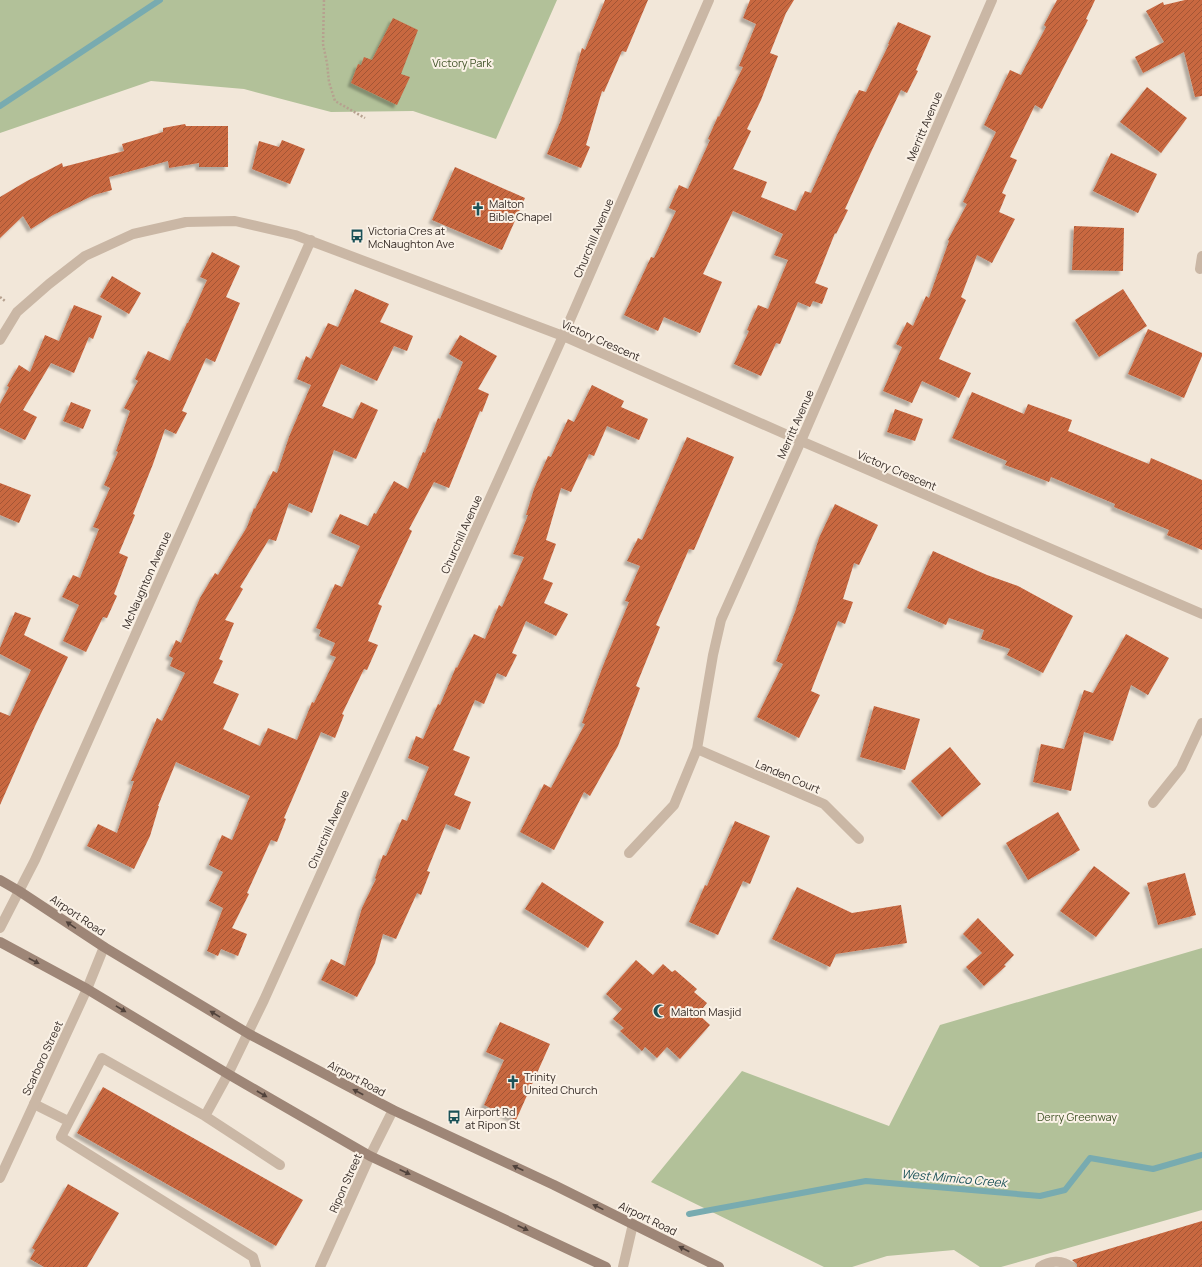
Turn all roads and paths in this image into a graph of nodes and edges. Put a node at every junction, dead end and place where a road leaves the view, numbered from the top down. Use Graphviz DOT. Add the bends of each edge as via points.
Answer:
graph roads {
  1 [pos="324,0"];
  2 [pos="709,0"];
  3 [pos="992,0"];
  4 [pos="365,118"];
  5 [pos="311,240"];
  6 [pos="1202,256"];
  7 [pos="1200,270"];
  8 [pos="563,336"];
  9 [pos="0,340"];
  10 [pos="801,441"];
  11 [pos="1202,614"];
  12 [pos="1202,723"];
  13 [pos="697,749"];
  14 [pos="1153,803"];
  15 [pos="859,839"];
  16 [pos="629,853"];
  17 [pos="0,880"];
  18 [pos="19,891"];
  19 [pos="0,928"];
  20 [pos="0,942"];
  21 [pos="104,947"];
  22 [pos="87,989"];
  23 [pos="249,1034"];
  24 [pos="228,1074"];
  25 [pos="34,1104"];
  26 [pos="393,1110"];
  27 [pos="205,1116"];
  28 [pos="68,1121"];
  29 [pos="370,1156"];
  30 [pos="280,1165"];
  31 [pos="0,1178"];
  32 [pos="633,1224"];
  33 [pos="256,1267"];
  34 [pos="320,1267"];
  35 [pos="606,1267"];
  36 [pos="623,1267"];
  37 [pos="719,1267"];
  38 [pos="1040,1267"];
  39 [pos="1071,1267"];
  1 -- 4 [label="path" via="323,44 335,101"];
  2 -- 8 [label="street, Churchill Avenue"];
  3 -- 10 [label="street, Merritt Avenue"];
  5 -- 8 [label="street, Victory Crescent"];
  5 -- 9 [label="street, Victory Crescent" via="235,221 186,222 133,234 86,256 49,284 17,312"];
  5 -- 18 [label="street, McNaughton Avenue"];
  6 -- 7 [label="street"];
  8 -- 10 [label="street, Victory Crescent"];
  8 -- 23 [label="street, Churchill Avenue"];
  10 -- 11 [label="street, Victory Crescent"];
  10 -- 13 [label="street, Merritt Avenue" via="721,620"];
  12 -- 14 [label="street" via="1181,768"];
  13 -- 15 [label="street, Landen Court" via="824,804"];
  13 -- 16 [label="street, Merritt Avenue" via="674,805"];
  17 -- 18 [label="main road, Airport Road"];
  18 -- 19 [label="street, McNaughton Avenue"];
  21 -- 18 [label="main road, Airport Road, one-way"];
  20 -- 22 [label="main road, one-way"];
  21 -- 22 [label="street, Scarboro Street"];
  23 -- 21 [label="main road, Airport Road, one-way"];
  22 -- 24 [label="main road, one-way"];
  22 -- 25 [label="street, Scarboro Street"];
  23 -- 24 [label="street, Churchill Avenue"];
  26 -- 23 [label="main road, Airport Road, one-way"];
  24 -- 27 [label="street, Churchill Avenue"];
  24 -- 29 [label="main road, one-way"];
  25 -- 28 [label="street"];
  25 -- 31 [label="street, Scarboro Street"];
  26 -- 29 [label="street, Ripon Street"];
  32 -- 26 [label="main road, Airport Road, one-way"];
  27 -- 28 [label="street" via="102,1058"];
  27 -- 30 [label="street"];
  28 -- 33 [label="street" via="60,1138 253,1257"];
  29 -- 34 [label="street, Ripon Street"];
  29 -- 35 [label="main road, one-way"];
  32 -- 36 [label="street"];
  37 -- 32 [label="main road, Airport Road, one-way"];
  38 -- 39 [label="street" via="1055,1262 1066,1263"];
}
